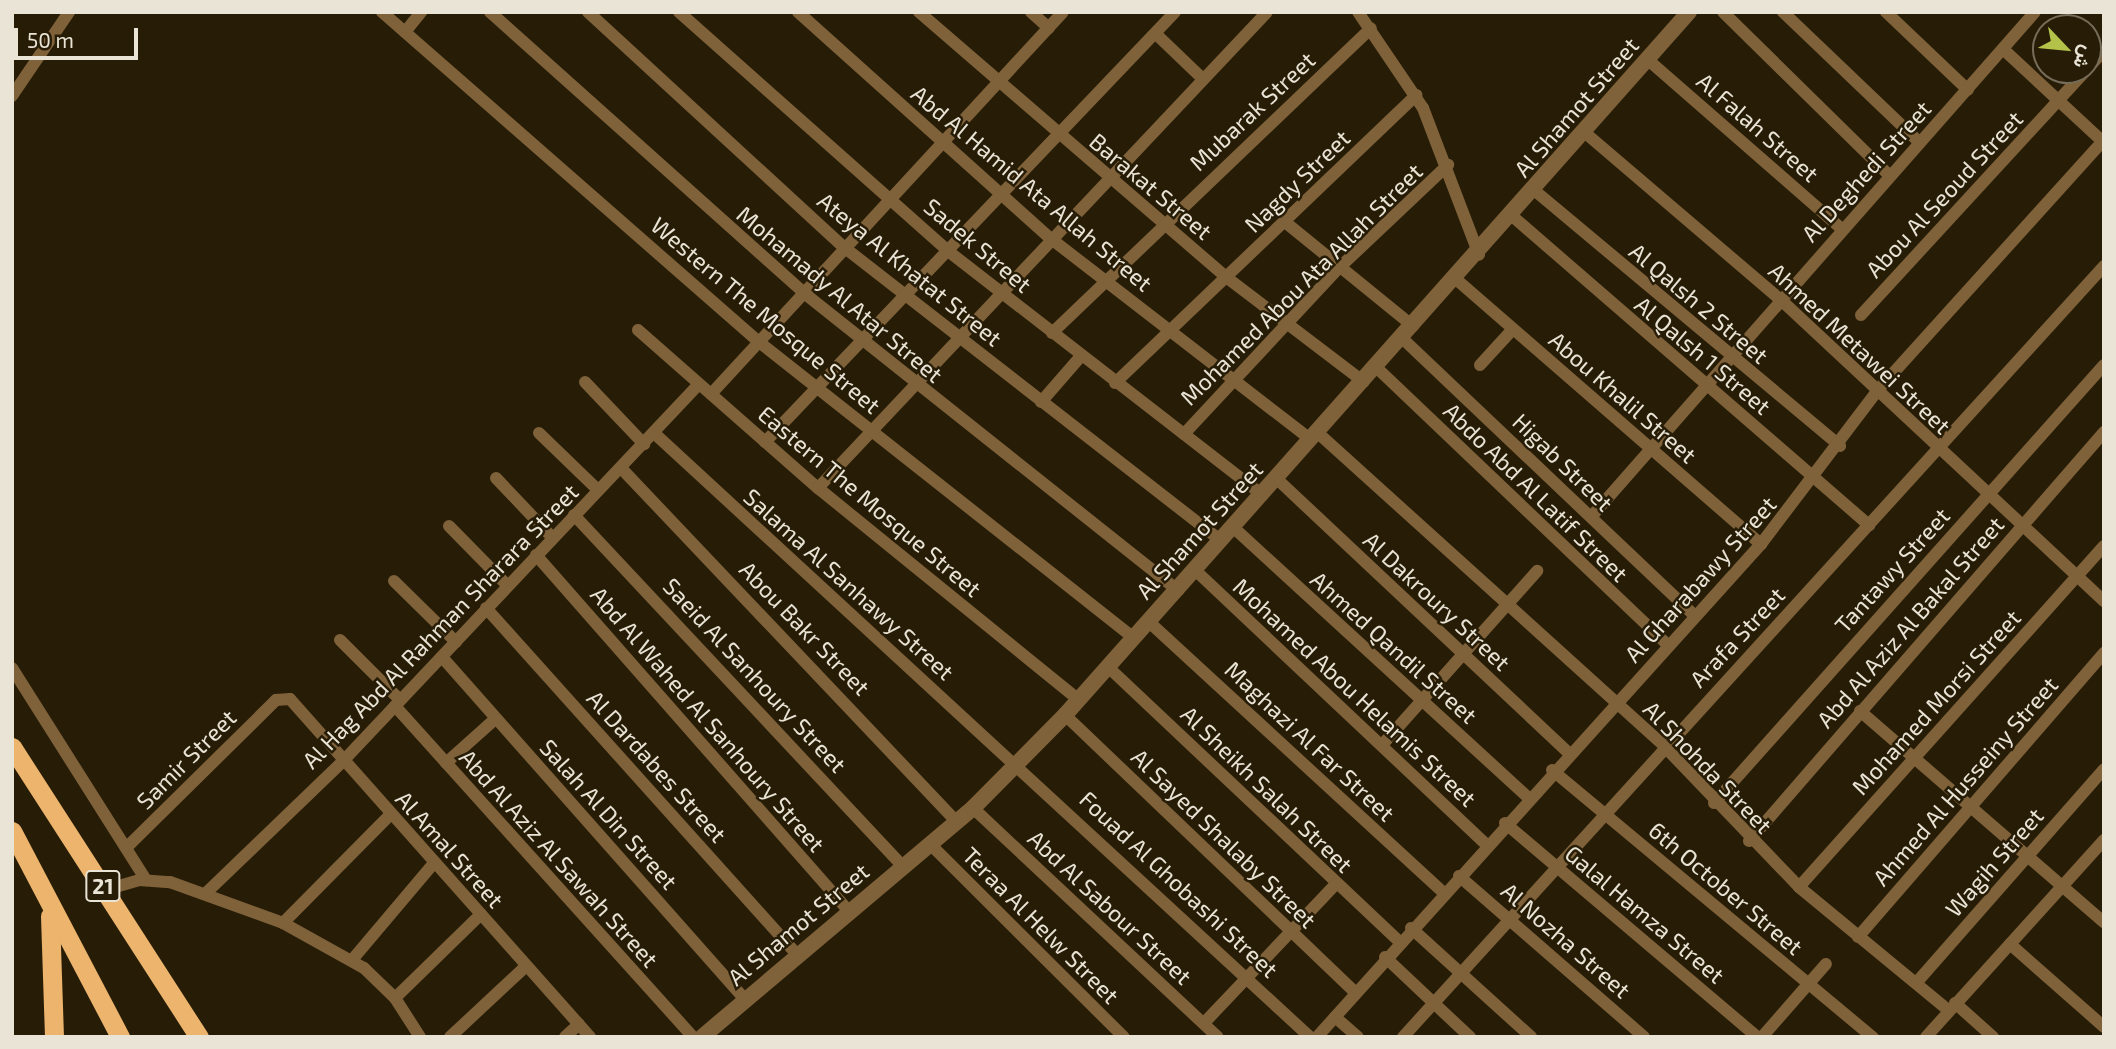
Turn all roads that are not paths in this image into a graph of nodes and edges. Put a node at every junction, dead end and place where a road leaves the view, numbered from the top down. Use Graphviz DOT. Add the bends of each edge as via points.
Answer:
graph roads {
  1 [pos="69,12"];
  2 [pos="382,12"];
  3 [pos="421,12"];
  4 [pos="490,12"];
  5 [pos="588,12"];
  6 [pos="679,12"];
  7 [pos="798,12"];
  8 [pos="919,12"];
  9 [pos="1031,12"];
  10 [pos="1063,12"];
  11 [pos="1267,12"];
  12 [pos="1358,12"];
  13 [pos="1689,12"];
  14 [pos="1723,12"];
  15 [pos="1783,12"];
  16 [pos="1886,12"];
  17 [pos="2035,12"];
  18 [pos="1173,13"];
  19 [pos="1049,28"];
  20 [pos="1370,28"];
  21 [pos="405,32"];
  22 [pos="1156,34"];
  23 [pos="2004,49"];
  24 [pos="1647,59"];
  25 [pos="1203,79"];
  26 [pos="998,82"];
  27 [pos="2073,84"];
  28 [pos="1968,90"];
  29 [pos="1416,95"];
  30 [pos="12,96"];
  31 [pos="2058,101"];
  32 [pos="1583,131"];
  33 [pos="1058,136"];
  34 [pos="943,142"];
  35 [pos="1919,142"];
  36 [pos="2103,142"];
  37 [pos="1448,165"];
  38 [pos="1889,175"];
  39 [pos="1109,177"];
  40 [pos="1534,190"];
  41 [pos="1001,195"];
  42 [pos="891,199"];
  43 [pos="1511,215"];
  44 [pos="1285,222"];
  45 [pos="1163,225"];
  46 [pos="1841,228"];
  47 [pos="1050,238"];
  48 [pos="845,248"];
  49 [pos="948,251"];
  50 [pos="1479,255"];
  51 [pos="2104,266"];
  52 [pos="1340,267"];
  53 [pos="1226,277"];
  54 [pos="1457,280"];
  55 [pos="1107,284"];
  56 [pos="804,293"];
  57 [pos="1000,293"];
  58 [pos="906,295"];
  59 [pos="1781,300"];
  60 [pos="1861,315"];
  61 [pos="1287,321"];
  62 [pos="1166,328"];
  63 [pos="1513,329"];
  64 [pos="638,330"];
  65 [pos="1052,333"];
  66 [pos="1408,333"];
  67 [pos="960,337"];
  68 [pos="862,341"];
  69 [pos="759,342"];
  70 [pos="1081,356"];
  71 [pos="1732,359"];
  72 [pos="1480,365"];
  73 [pos="2104,365"];
  74 [pos="1377,368"];
  75 [pos="1234,380"];
  76 [pos="585,382"];
  77 [pos="1364,382"];
  78 [pos="1115,383"];
  79 [pos="699,384"];
  80 [pos="913,385"];
  81 [pos="1708,387"];
  82 [pos="817,388"];
  83 [pos="1877,391"];
  84 [pos="711,394"];
  85 [pos="1041,402"];
  86 [pos="873,431"];
  87 [pos="2104,432"];
  88 [pos="539,433"];
  89 [pos="654,433"];
  90 [pos="1184,433"];
  91 [pos="1315,436"];
  92 [pos="765,442"];
  93 [pos="644,444"];
  94 [pos="1840,446"];
  95 [pos="1650,450"];
  96 [pos="1937,450"];
  97 [pos="621,468"];
  98 [pos="496,478"];
  99 [pos="1277,479"];
  100 [pos="1815,479"];
  101 [pos="818,488"];
  102 [pos="598,490"];
  103 [pos="1263,495"];
  104 [pos="1986,496"];
  105 [pos="574,515"];
  106 [pos="1591,517"];
  107 [pos="1869,525"];
  108 [pos="449,526"];
  109 [pos="2020,526"];
  110 [pos="1234,528"];
  111 [pos="552,537"];
  112 [pos="1222,541"];
  113 [pos="1762,544"];
  114 [pos="2104,546"];
  115 [pos="536,555"];
  116 [pos="1195,570"];
  117 [pos="1537,571"];
  118 [pos="2077,577"];
  119 [pos="394,581"];
  120 [pos="506,584"];
  121 [pos="1178,590"];
  122 [pos="2104,601"];
  123 [pos="1507,604"];
  124 [pos="486,608"];
  125 [pos="1695,616"];
  126 [pos="1148,621"];
  127 [pos="1133,637"];
  128 [pos="340,640"];
  129 [pos="456,642"];
  130 [pos="1668,645"];
  131 [pos="2104,653"];
  132 [pos="1464,655"];
  133 [pos="442,657"];
  134 [pos="1107,666"];
  135 [pos="12,668"];
  136 [pos="1078,699"];
  137 [pos="275,700"];
  138 [pos="1422,701"];
  139 [pos="397,703"];
  140 [pos="1616,704"];
  141 [pos="1860,711"];
  142 [pos="1065,715"];
  143 [pos="495,719"];
  144 [pos="1383,744"];
  145 [pos="1664,746"];
  146 [pos="12,747"];
  147 [pos="1569,753"];
  148 [pos="1913,757"];
  149 [pos="344,760"];
  150 [pos="446,764"];
  151 [pos="1018,764"];
  152 [pos="2104,769"];
  153 [pos="1552,770"];
  154 [pos="1528,797"];
  155 [pos="1714,803"];
  156 [pos="1970,806"];
  157 [pos="973,808"];
  158 [pos="1604,813"];
  159 [pos="390,815"];
  160 [pos="956,821"];
  161 [pos="1505,823"];
  162 [pos="12,831"];
  163 [pos="1749,841"];
  164 [pos="2103,842"];
  165 [pos="929,843"];
  166 [pos="1487,845"];
  167 [pos="126,848"];
  168 [pos="2027,855"];
  169 [pos="434,863"];
  170 [pos="903,866"];
  171 [pos="1558,866"];
  172 [pos="1459,876"];
  173 [pos="146,880"];
  174 [pos="1336,884"];
  175 [pos="2062,886"];
  176 [pos="1799,887"];
  177 [pos="105,890"];
  178 [pos="206,892"];
  179 [pos="1443,892"];
  180 [pos="49,908"];
  181 [pos="848,911"];
  182 [pos="481,914"];
  183 [pos="1508,918"];
  184 [pos="2104,922"];
  185 [pos="283,923"];
  186 [pos="1410,928"];
  187 [pos="1291,932"];
  188 [pos="1858,936"];
  189 [pos="1399,941"];
  190 [pos="2010,944"];
  191 [pos="796,953"];
  192 [pos="1385,957"];
  193 [pos="352,960"];
  194 [pos="1826,964"];
  195 [pos="524,967"];
  196 [pos="1461,973"];
  197 [pos="1248,976"];
  198 [pos="1917,982"];
  199 [pos="1809,984"];
  200 [pos="1354,992"];
  201 [pos="395,998"];
  202 [pos="744,998"];
  203 [pos="1433,1003"];
  204 [pos="1952,1007"];
  205 [pos="1335,1017"];
  206 [pos="1204,1023"];
  207 [pos="579,1024"];
  208 [pos="2104,1027"];
  209 [pos="196,1031"];
  210 [pos="54,1037"];
  211 [pos="120,1037"];
  212 [pos="420,1037"];
  213 [pos="450,1037"];
  214 [pos="565,1037"];
  215 [pos="590,1037"];
  216 [pos="693,1037"];
  217 [pos="702,1037"];
  218 [pos="1124,1037"];
  219 [pos="1218,1037"];
  220 [pos="1310,1037"];
  221 [pos="1317,1037"];
  222 [pos="1358,1037"];
  223 [pos="1403,1037"];
  224 [pos="1470,1037"];
  225 [pos="1531,1037"];
  226 [pos="1644,1037"];
  227 [pos="1760,1037"];
  228 [pos="1873,1037"];
  229 [pos="1926,1037"];
  230 [pos="1993,1037"];
  1 -- 30 [label="street"];
  2 -- 21 [label="street, Western The Mosque Street"];
  3 -- 21 [label="street"];
  4 -- 56 [label="street, Mohamady Al Atar Street"];
  5 -- 48 [label="street, Ateya Al Khatat Street"];
  6 -- 42 [label="street, Sadek Street"];
  7 -- 34 [label="street, Abd Al Hamid Ata Allah Street"];
  8 -- 26 [label="street, Barakat Street"];
  9 -- 19 [label="street"];
  10 -- 19 [label="street"];
  11 -- 25 [label="street"];
  12 -- 20 [label="street"];
  13 -- 24 [label="street, Al Shamot Street"];
  14 -- 38 [label="street"];
  15 -- 35 [label="street"];
  16 -- 28 [label="street"];
  17 -- 23 [label="street, Al Deghedi Street"];
  18 -- 22 [label="street"];
  19 -- 26 [label="street"];
  20 -- 29 [label="street"];
  20 -- 45 [label="street, Mubarak Street"];
  21 -- 69 [label="street, Western The Mosque Street"];
  22 -- 25 [label="street"];
  22 -- 33 [label="street"];
  23 -- 28 [label="street, Al Deghedi Street"];
  23 -- 31 [label="street"];
  24 -- 32 [label="street, Al Shamot Street"];
  24 -- 46 [label="street, Al Falah Street"];
  25 -- 39 [label="street"];
  26 -- 33 [label="street, Barakat Street"];
  26 -- 34 [label="street"];
  27 -- 31 [label="street, Abou Al Seoud Street"];
  28 -- 35 [label="street, Al Deghedi Street"];
  29 -- 37 [label="street"];
  29 -- 44 [label="street, Nagdy Street"];
  31 -- 36 [label="street"];
  31 -- 60 [label="street, Abou Al Seoud Street"];
  32 -- 40 [label="street, Al Shamot Street"];
  32 -- 59 [label="street, Ahmed Metawei Street"];
  33 -- 39 [label="street, Barakat Street"];
  33 -- 41 [label="street"];
  34 -- 41 [label="street, Abd Al Hamid Ata Allah Street"];
  34 -- 42 [label="street"];
  35 -- 38 [label="street, Al Deghedi Street"];
  36 -- 83 [label="street, Al Gharabawy Street"];
  37 -- 50 [label="street"];
  37 -- 52 [label="street, Mohamed Abou Ata Allah Street"];
  38 -- 46 [label="street, Al Deghedi Street"];
  39 -- 45 [label="street, Barakat Street"];
  39 -- 47 [label="street"];
  40 -- 43 [label="street, Al Shamot Street"];
  40 -- 71 [label="street, Al Qalsh 2 Street"];
  41 -- 47 [label="street, Abd Al Hamid Ata Allah Street"];
  41 -- 49 [label="street"];
  42 -- 48 [label="street"];
  42 -- 49 [label="street, Sadek Street"];
  43 -- 50 [label="street, Al Shamot Street"];
  43 -- 81 [label="street, Al Qalsh 1 Street"];
  44 -- 52 [label="street, Higab Street"];
  44 -- 53 [label="street, Nagdy Street"];
  45 -- 53 [label="street, Barakat Street"];
  45 -- 55 [label="street, Mubarak Street"];
  46 -- 59 [label="street, Al Deghedi Street"];
  47 -- 55 [label="street, Abd Al Hamid Ata Allah Street"];
  47 -- 57 [label="street"];
  48 -- 56 [label="street"];
  48 -- 58 [label="street, Ateya Al Khatat Street"];
  49 -- 57 [label="street, Sadek Street"];
  49 -- 58 [label="street"];
  50 -- 54 [label="street, Al Shamot Street"];
  51 -- 96 [label="street, Arafa Street"];
  52 -- 61 [label="street, Mohamed Abou Ata Allah Street"];
  52 -- 66 [label="street, Higab Street"];
  53 -- 61 [label="street, Barakat Street"];
  53 -- 62 [label="street, Nagdy Street"];
  54 -- 63 [label="street, Abou Khalil Street"];
  54 -- 66 [label="street, Al Shamot Street"];
  55 -- 62 [label="street, Abd Al Hamid Ata Allah Street"];
  55 -- 65 [label="street, Mubarak Street"];
  56 -- 68 [label="street, Mohamady Al Atar Street"];
  56 -- 69 [label="street"];
  57 -- 65 [label="street, Sadek Street"];
  57 -- 67 [label="street"];
  58 -- 67 [label="street, Ateya Al Khatat Street"];
  58 -- 68 [label="street"];
  59 -- 71 [label="street, Al Deghedi Street"];
  59 -- 83 [label="street, Ahmed Metawei Street"];
  61 -- 75 [label="street, Mohamed Abou Ata Allah Street"];
  61 -- 77 [label="street, Barakat Street"];
  62 -- 75 [label="street, Abd Al Hamid Ata Allah Street"];
  62 -- 78 [label="street, Nagdy Street"];
  63 -- 72 [label="street"];
  63 -- 95 [label="street, Abou Khalil Street"];
  64 -- 79 [label="street, Eastern The Mosque Street"];
  65 -- 70 [label="street, Sadek Street"];
  66 -- 74 [label="street, Al Shamot Street"];
  66 -- 106 [label="street, Higab Street"];
  67 -- 80 [label="street"];
  67 -- 85 [label="street, Ateya Al Khatat Street"];
  68 -- 80 [label="street, Mohamady Al Atar Street"];
  68 -- 82 [label="street"];
  69 -- 82 [label="street, Western The Mosque Street"];
  69 -- 84 [label="street"];
  70 -- 78 [label="street, Sadek Street"];
  70 -- 85 [label="street"];
  71 -- 81 [label="street, Al Deghedi Street"];
  71 -- 94 [label="street, Al Qalsh 2 Street"];
  73 -- 104 [label="street, Tantawy Street"];
  74 -- 77 [label="street, Al Shamot Street"];
  74 -- 130 [label="street, Abdo Abd Al Latif Street"];
  75 -- 90 [label="street, Mohamed Abou Ata Allah Street"];
  75 -- 91 [label="street, Abd Al Hamid Ata Allah Street"];
  76 -- 93 [label="street"];
  77 -- 91 [label="street, Al Shamot Street"];
  78 -- 90 [label="street, Sadek Street"];
  79 -- 84 [label="street, Eastern The Mosque Street"];
  79 -- 89 [label="street, Al Hag Abd Al Rahman Sharara Street"];
  80 -- 86 [label="street"];
  80 -- 121 [label="street, Mohamady Al Atar Street"];
  81 -- 95 [label="street, Al Deghedi Street"];
  81 -- 100 [label="street, Al Qalsh 1 Street"];
  82 -- 86 [label="street, Western The Mosque Street"];
  82 -- 92 [label="street"];
  83 -- 94 [label="street, Al Gharabawy Street"];
  83 -- 96 [label="street, Ahmed Metawei Street"];
  84 -- 92 [label="street, Eastern The Mosque Street"];
  85 -- 112 [label="street, Ateya Al Khatat Street"];
  86 -- 101 [label="street"];
  86 -- 127 [label="street, Western The Mosque Street"];
  87 -- 109 [label="street, Abd Al Aziz Al Bakal Street"];
  88 -- 102 [label="street"];
  89 -- 93 [label="street, Al Hag Abd Al Rahman Sharara Street"];
  89 -- 151 [label="street, Salama Al Sanhawy Street"];
  90 -- 103 [label="street, Sadek Street"];
  91 -- 99 [label="street, Al Shamot Street"];
  91 -- 123 [label="street, Al Shohda Street"];
  92 -- 101 [label="street, Eastern The Mosque Street"];
  93 -- 97 [label="street, Al Hag Abd Al Rahman Sharara Street"];
  94 -- 100 [label="street, Al Gharabawy Street"];
  95 -- 106 [label="street, Al Deghedi Street"];
  95 -- 113 [label="street, Abou Khalil Street"];
  96 -- 104 [label="street, Ahmed Metawei Street"];
  96 -- 107 [label="street, Arafa Street"];
  97 -- 102 [label="street, Al Hag Abd Al Rahman Sharara Street"];
  97 -- 160 [label="street, Abou Bakr Street"];
  98 -- 111 [label="street"];
  99 -- 103 [label="street, Al Shamot Street"];
  99 -- 132 [label="street, Al Dakroury Street"];
  100 -- 107 [label="street, Al Qalsh 1 Street"];
  100 -- 113 [label="street, Al Gharabawy Street"];
  101 -- 136 [label="street, Eastern The Mosque Street"];
  102 -- 105 [label="street, Al Hag Abd Al Rahman Sharara Street"];
  103 -- 110 [label="street, Al Shamot Street"];
  104 -- 109 [label="street, Ahmed Metawei Street"];
  104 -- 155 [label="street, Tantawy Street"];
  105 -- 111 [label="street, Al Hag Abd Al Rahman Sharara Street"];
  105 -- 170 [label="street, Saeid Al Sanhoury Street"];
  106 -- 125 [label="street, Higab Street"];
  107 -- 145 [label="street, Arafa Street"];
  108 -- 120 [label="street"];
  109 -- 118 [label="street, Ahmed Metawei Street"];
  109 -- 141 [label="street, Abd Al Aziz Al Bakal Street"];
  110 -- 112 [label="street, Al Shamot Street"];
  110 -- 138 [label="street, Ahmed Qandil Street"];
  111 -- 115 [label="street, Al Hag Abd Al Rahman Sharara Street"];
  112 -- 116 [label="street, Al Shamot Street"];
  113 -- 125 [label="street, Al Gharabawy Street"];
  114 -- 118 [label="street, Mohamed Morsi Street"];
  115 -- 120 [label="street, Al Hag Abd Al Rahman Sharara Street"];
  115 -- 181 [label="street, Abd Al Wahed Al Sanhoury Street"];
  116 -- 121 [label="street, Al Shamot Street"];
  116 -- 144 [label="street, Mohamed Abou Helamis Street"];
  117 -- 123 [label="street"];
  118 -- 122 [label="street, Ahmed Metawei Street"];
  118 -- 148 [label="street, Mohamed Morsi Street"];
  119 -- 129 [label="street"];
  120 -- 124 [label="street, Al Hag Abd Al Rahman Sharara Street"];
  121 -- 126 [label="street, Al Shamot Street"];
  123 -- 132 [label="street"];
  123 -- 140 [label="street, Al Shohda Street"];
  124 -- 129 [label="street, Al Hag Abd Al Rahman Sharara Street"];
  124 -- 191 [label="street, Al Dardabes Street"];
  125 -- 130 [label="street, Al Gharabawy Street"];
  126 -- 127 [label="street, Al Shamot Street"];
  126 -- 179 [label="street, Maghazi Al Far Street"];
  127 -- 134 [label="street, Al Shamot Street"];
  128 -- 139 [label="street, Abd Al Aziz Al Sawah Street"];
  129 -- 133 [label="street, Al Hag Abd Al Rahman Sharara Street"];
  130 -- 140 [label="street, Al Gharabawy Street"];
  131 -- 156 [label="street, Ahmed Al Husseiny Street"];
  132 -- 138 [label="street"];
  132 -- 147 [label="street, Al Dakroury Street"];
  133 -- 139 [label="street, Al Hag Abd Al Rahman Sharara Street"];
  133 -- 143 [label="street, Salah Al Din Street"];
  134 -- 136 [label="street, Al Shamot Street"];
  134 -- 174 [label="street, Al Sheikh Salah Street"];
  135 -- 167 [label="street"];
  136 -- 142 [label="street, Al Shamot Street"];
  137 -- 149 [label="street, Al Amal Street" via="296,703"];
  137 -- 167 [label="street, Samir Street"];
  138 -- 144 [label="street"];
  138 -- 154 [label="street, Ahmed Qandil Street"];
  139 -- 149 [label="street, Al Hag Abd Al Rahman Sharara Street"];
  139 -- 150 [label="street, Abd Al Aziz Al Sawah Street"];
  140 -- 145 [label="street, Al Shohda Street"];
  140 -- 147 [label="street, Al Gharabawy Street"];
  141 -- 148 [label="street"];
  141 -- 163 [label="street, Abd Al Aziz Al Bakal Street"];
  142 -- 151 [label="street, Al Shamot Street"];
  142 -- 187 [label="street, Al Sayed Shalaby Street"];
  143 -- 150 [label="street"];
  143 -- 202 [label="street, Salah Al Din Street"];
  144 -- 166 [label="street, Mohamed Abou Helamis Street"];
  145 -- 155 [label="street, Al Shohda Street"];
  145 -- 158 [label="street, Arafa Street"];
  146 -- 177 [label="highway, 21"];
  147 -- 153 [label="street, Al Gharabawy Street"];
  148 -- 156 [label="street"];
  148 -- 176 [label="street, Mohamed Morsi Street"];
  149 -- 159 [label="street, Al Amal Street"];
  149 -- 178 [label="street, Al Hag Abd Al Rahman Sharara Street"];
  150 -- 216 [label="street, Abd Al Aziz Al Sawah Street"];
  151 -- 157 [label="street, Al Shamot Street"];
  151 -- 197 [label="street, Fouad Al Ghobashi Street"];
  152 -- 168 [label="street, Wagih Street"];
  153 -- 154 [label="street, Al Gharabawy Street"];
  153 -- 158 [label="street, 6th October Street"];
  154 -- 161 [label="street, Al Gharabawy Street"];
  155 -- 163 [label="street, Al Shohda Street"];
  156 -- 168 [label="street"];
  156 -- 188 [label="street, Ahmed Al Husseiny Street"];
  157 -- 160 [label="street, Al Shamot Street"];
  157 -- 206 [label="street, Abd Al Sabour Street"];
  158 -- 171 [label="street, Arafa Street"];
  158 -- 199 [label="street, 6th October Street"];
  159 -- 169 [label="street, Al Amal Street"];
  159 -- 185 [label="street"];
  160 -- 165 [label="street, Al Shamot Street"];
  161 -- 166 [label="street, Al Gharabawy Street"];
  161 -- 171 [label="street, Galal Hamza Street"];
  162 -- 180 [label="highway, 21"];
  163 -- 176 [label="street, Al Shohda Street"];
  164 -- 175 [label="street"];
  165 -- 170 [label="street, Al Shamot Street"];
  165 -- 218 [label="street, Teraa Al Helw Street"];
  166 -- 172 [label="street, Al Gharabawy Street"];
  167 -- 173 [label="street"];
  168 -- 175 [label="street"];
  168 -- 198 [label="street, Wagih Street"];
  169 -- 182 [label="street, Al Amal Street"];
  169 -- 193 [label="street"];
  170 -- 181 [label="street, Al Shamot Street"];
  171 -- 183 [label="street, Arafa Street"];
  171 -- 227 [label="street, Galal Hamza Street"];
  172 -- 179 [label="street, Al Gharabawy Street"];
  172 -- 183 [label="street, Al Nozha Street"];
  173 -- 177 [label="street"];
  173 -- 178 [label="street"];
  174 -- 187 [label="street"];
  174 -- 189 [label="street, Al Sheikh Salah Street"];
  175 -- 184 [label="street"];
  175 -- 190 [label="street"];
  176 -- 188 [label="street, Al Shohda Street"];
  177 -- 209 [label="highway, 21"];
  178 -- 185 [label="street"];
  179 -- 186 [label="street, Al Gharabawy Street"];
  180 -- 210 [label="highway"];
  180 -- 211 [label="highway, 21"];
  181 -- 191 [label="street, Al Shamot Street"];
  182 -- 195 [label="street, Al Amal Street"];
  182 -- 201 [label="street"];
  183 -- 196 [label="street, Arafa Street"];
  183 -- 226 [label="street, Al Nozha Street"];
  185 -- 193 [label="street"];
  186 -- 189 [label="street, Al Gharabawy Street"];
  186 -- 196 [label="street"];
  187 -- 197 [label="street"];
  187 -- 200 [label="street, Al Sayed Shalaby Street"];
  188 -- 198 [label="street, Al Shohda Street"];
  189 -- 192 [label="street, Al Gharabawy Street"];
  190 -- 204 [label="street"];
  190 -- 208 [label="street"];
  191 -- 202 [label="street, Al Shamot Street"];
  192 -- 200 [label="street, Al Gharabawy Street"];
  192 -- 203 [label="street"];
  193 -- 201 [label="street"];
  194 -- 199 [label="street"];
  195 -- 207 [label="street, Al Amal Street"];
  195 -- 213 [label="street"];
  196 -- 203 [label="street, Arafa Street"];
  196 -- 225 [label="street"];
  197 -- 206 [label="street"];
  197 -- 220 [label="street, Fouad Al Ghobashi Street"];
  198 -- 204 [label="street, Al Shohda Street"];
  199 -- 227 [label="street"];
  199 -- 228 [label="street, 6th October Street"];
  200 -- 205 [label="street, Al Gharabawy Street"];
  201 -- 212 [label="street"];
  202 -- 217 [label="street, Al Shamot Street"];
  203 -- 223 [label="street, Arafa Street"];
  203 -- 224 [label="street"];
  204 -- 229 [label="street"];
  204 -- 230 [label="street, Al Shohda Street"];
  205 -- 221 [label="street, Al Gharabawy Street"];
  205 -- 222 [label="street"];
  206 -- 219 [label="street, Abd Al Sabour Street"];
  207 -- 214 [label="street"];
  207 -- 215 [label="street, Al Amal Street"];
}
